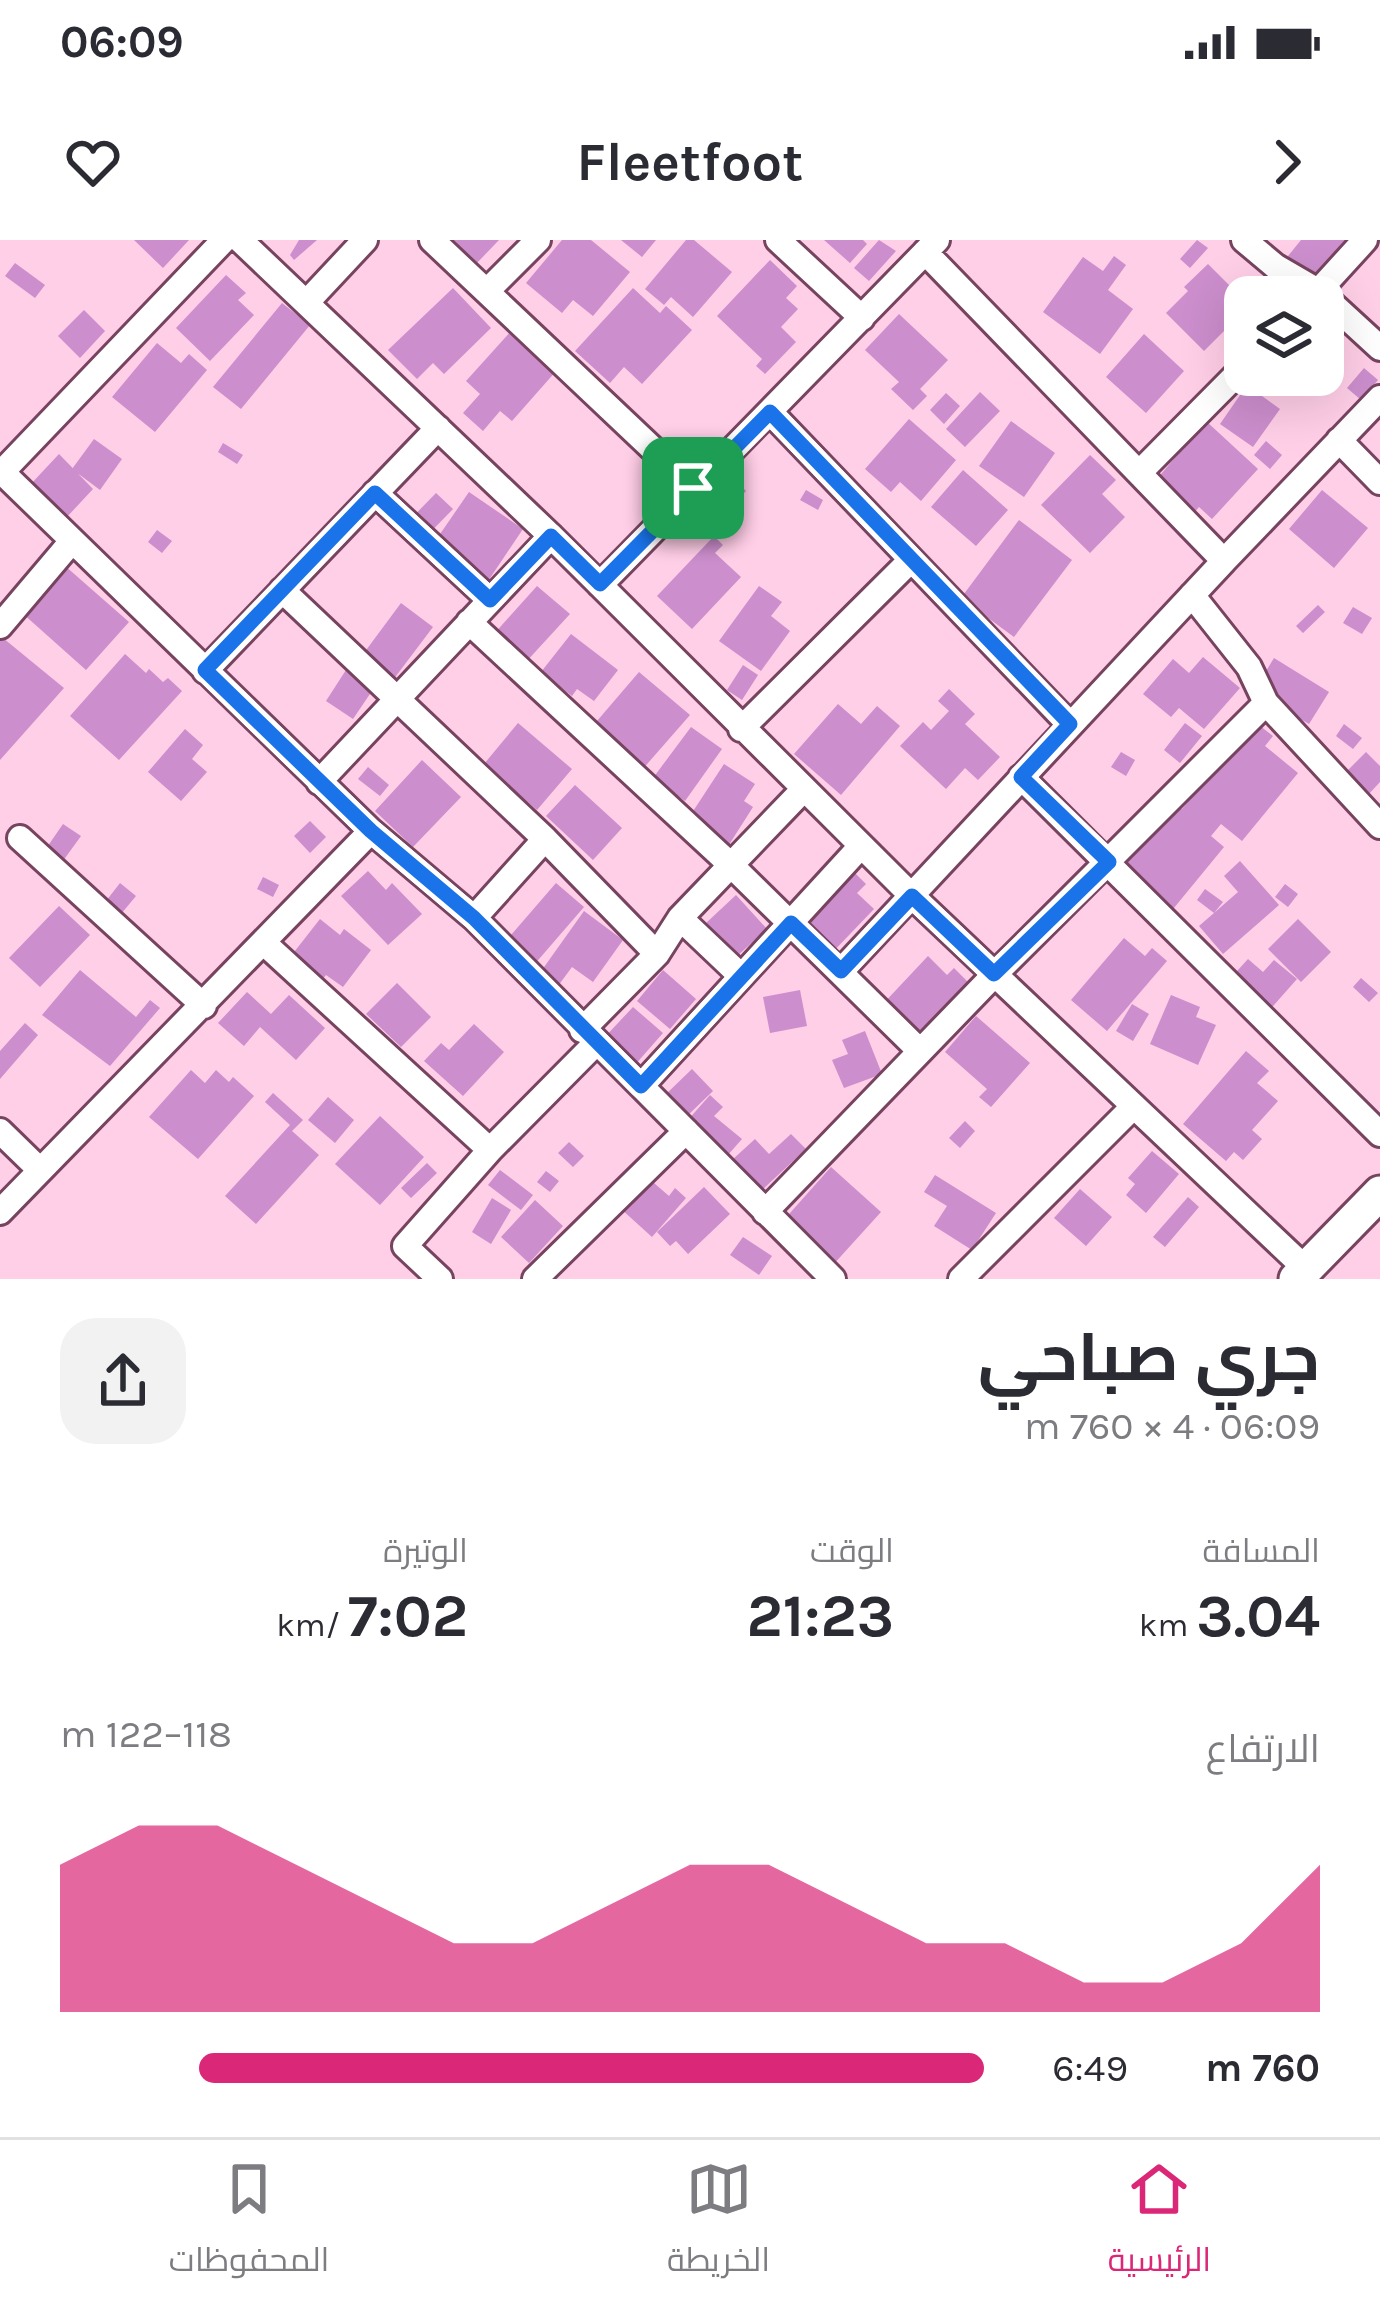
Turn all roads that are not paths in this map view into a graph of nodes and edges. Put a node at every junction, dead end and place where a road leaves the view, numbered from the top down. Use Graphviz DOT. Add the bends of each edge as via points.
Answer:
graph roads {
  1 [pos="224,240"];
  2 [pos="240,240"];
  3 [pos="365,240"];
  4 [pos="432,240"];
  5 [pos="538,240"];
  6 [pos="778,240"];
  7 [pos="1244,240"];
  8 [pos="1365,240"];
  9 [pos="931,246"];
  10 [pos="1289,276"];
  11 [pos="1332,276"];
  12 [pos="487,291"];
  13 [pos="307,302"];
  14 [pos="862,318"];
  15 [pos="1344,318"];
  16 [pos="1380,348"];
  17 [pos="1224,387"];
  18 [pos="1380,398"];
  19 [pos="770,412"];
  20 [pos="437,428"];
  21 [pos="1339,440"];
  22 [pos="1,471"];
  23 [pos="1139,473"];
  24 [pos="1380,482"];
  25 [pos="693,488"];
  26 [pos="375,493"];
  27 [pos="551,536"];
  28 [pos="72,541"];
  29 [pos="910,561"];
  30 [pos="1225,561"];
  31 [pos="600,584"];
  32 [pos="282,590"];
  33 [pos="1192,596"];
  34 [pos="490,600"];
  35 [pos="469,622"];
  36 [pos="0,626"];
  37 [pos="205,670"];
  38 [pos="397,698"];
  39 [pos="1266,703"];
  40 [pos="1070,724"];
  41 [pos="741,729"];
  42 [pos="1021,777"];
  43 [pos="319,782"];
  44 [pos="803,790"];
  45 [pos="1380,826"];
  46 [pos="371,831"];
  47 [pos="20,838"];
  48 [pos="545,839"];
  49 [pos="861,846"];
  50 [pos="1109,862"];
  51 [pos="732,866"];
  52 [pos="912,896"];
  53 [pos="474,918"];
  54 [pos="680,918"];
  55 [pos="791,923"];
  56 [pos="264,943"];
  57 [pos="656,954"];
  58 [pos="841,971"];
  59 [pos="994,974"];
  60 [pos="741,976"];
  61 [pos="204,1006"];
  62 [pos="589,1037"];
  63 [pos="920,1051"];
  64 [pos="641,1086"];
  65 [pos="1134,1106"];
  66 [pos="0,1131"];
  67 [pos="686,1131"];
  68 [pos="1380,1135"];
  69 [pos="490,1150"];
  70 [pos="40,1170"];
  71 [pos="1380,1193"];
  72 [pos="0,1212"];
  73 [pos="765,1212"];
  74 [pos="1301,1274"];
  75 [pos="440,1279"];
  76 [pos="536,1279"];
  77 [pos="832,1279"];
  78 [pos="961,1279"];
  1 -- 22 [label="street"];
  2 -- 13 [label="street"];
  3 -- 13 [label="street"];
  4 -- 12 [label="street"];
  5 -- 12 [label="street"];
  6 -- 14 [label="street"];
  7 -- 10 [label="street"];
  8 -- 11 [label="street"];
  9 -- 14 [label="street"];
  9 -- 23 [label="street"];
  12 -- 25 [label="street"];
  13 -- 20 [label="street"];
  14 -- 19 [label="street"];
  15 -- 16 [label="street"];
  17 -- 23 [label="street"];
  18 -- 21 [label="street"];
  19 -- 25 [label="street"];
  19 -- 29 [label="street"];
  20 -- 26 [label="street"];
  20 -- 27 [label="street"];
  21 -- 24 [label="street"];
  21 -- 30 [label="street"];
  22 -- 28 [label="street"];
  23 -- 30 [label="street"];
  25 -- 31 [label="street"];
  26 -- 32 [label="street"];
  26 -- 34 [label="street"];
  27 -- 31 [label="street"];
  27 -- 34 [label="street"];
  28 -- 36 [label="street"];
  28 -- 37 [label="street"];
  29 -- 40 [label="street"];
  29 -- 41 [label="street"];
  30 -- 33 [label="street"];
  31 -- 41 [label="street"];
  32 -- 37 [label="street"];
  32 -- 38 [label="street"];
  33 -- 39 [label="street" via="1250,668"];
  33 -- 40 [label="street"];
  34 -- 35 [label="street"];
  35 -- 38 [label="street"];
  35 -- 51 [label="street"];
  37 -- 43 [label="street"];
  38 -- 43 [label="street"];
  38 -- 48 [label="street"];
  39 -- 45 [label="street"];
  39 -- 50 [label="street"];
  40 -- 42 [label="street"];
  41 -- 44 [label="street"];
  42 -- 50 [label="street"];
  42 -- 52 [label="street"];
  43 -- 46 [label="street"];
  44 -- 49 [label="street"];
  44 -- 51 [label="street"];
  46 -- 53 [label="street"];
  46 -- 56 [label="street"];
  47 -- 61 [label="street"];
  48 -- 53 [label="street"];
  48 -- 57 [label="street"];
  49 -- 52 [label="street"];
  49 -- 55 [label="street"];
  50 -- 59 [label="street"];
  50 -- 68 [label="street"];
  51 -- 54 [label="street"];
  51 -- 55 [label="street"];
  52 -- 58 [label="street"];
  52 -- 59 [label="street"];
  53 -- 62 [label="street"];
  54 -- 57 [label="street"];
  54 -- 60 [label="street"];
  55 -- 58 [label="street"];
  55 -- 60 [label="street"];
  56 -- 61 [label="street"];
  56 -- 69 [label="street"];
  57 -- 62 [label="street"];
  58 -- 63 [label="street"];
  59 -- 63 [label="street"];
  59 -- 65 [label="street"];
  60 -- 64 [label="street"];
  61 -- 70 [label="street"];
  62 -- 64 [label="street"];
  62 -- 69 [label="street"];
  63 -- 73 [label="street"];
  64 -- 67 [label="street"];
  65 -- 74 [label="street"];
  65 -- 78 [label="street"];
  66 -- 70 [label="street"];
  67 -- 73 [label="street"];
  67 -- 76 [label="street"];
  69 -- 75 [label="street" via="405,1246"];
  70 -- 72 [label="street"];
  71 -- 74 [label="main road"];
  73 -- 77 [label="street"];
}
